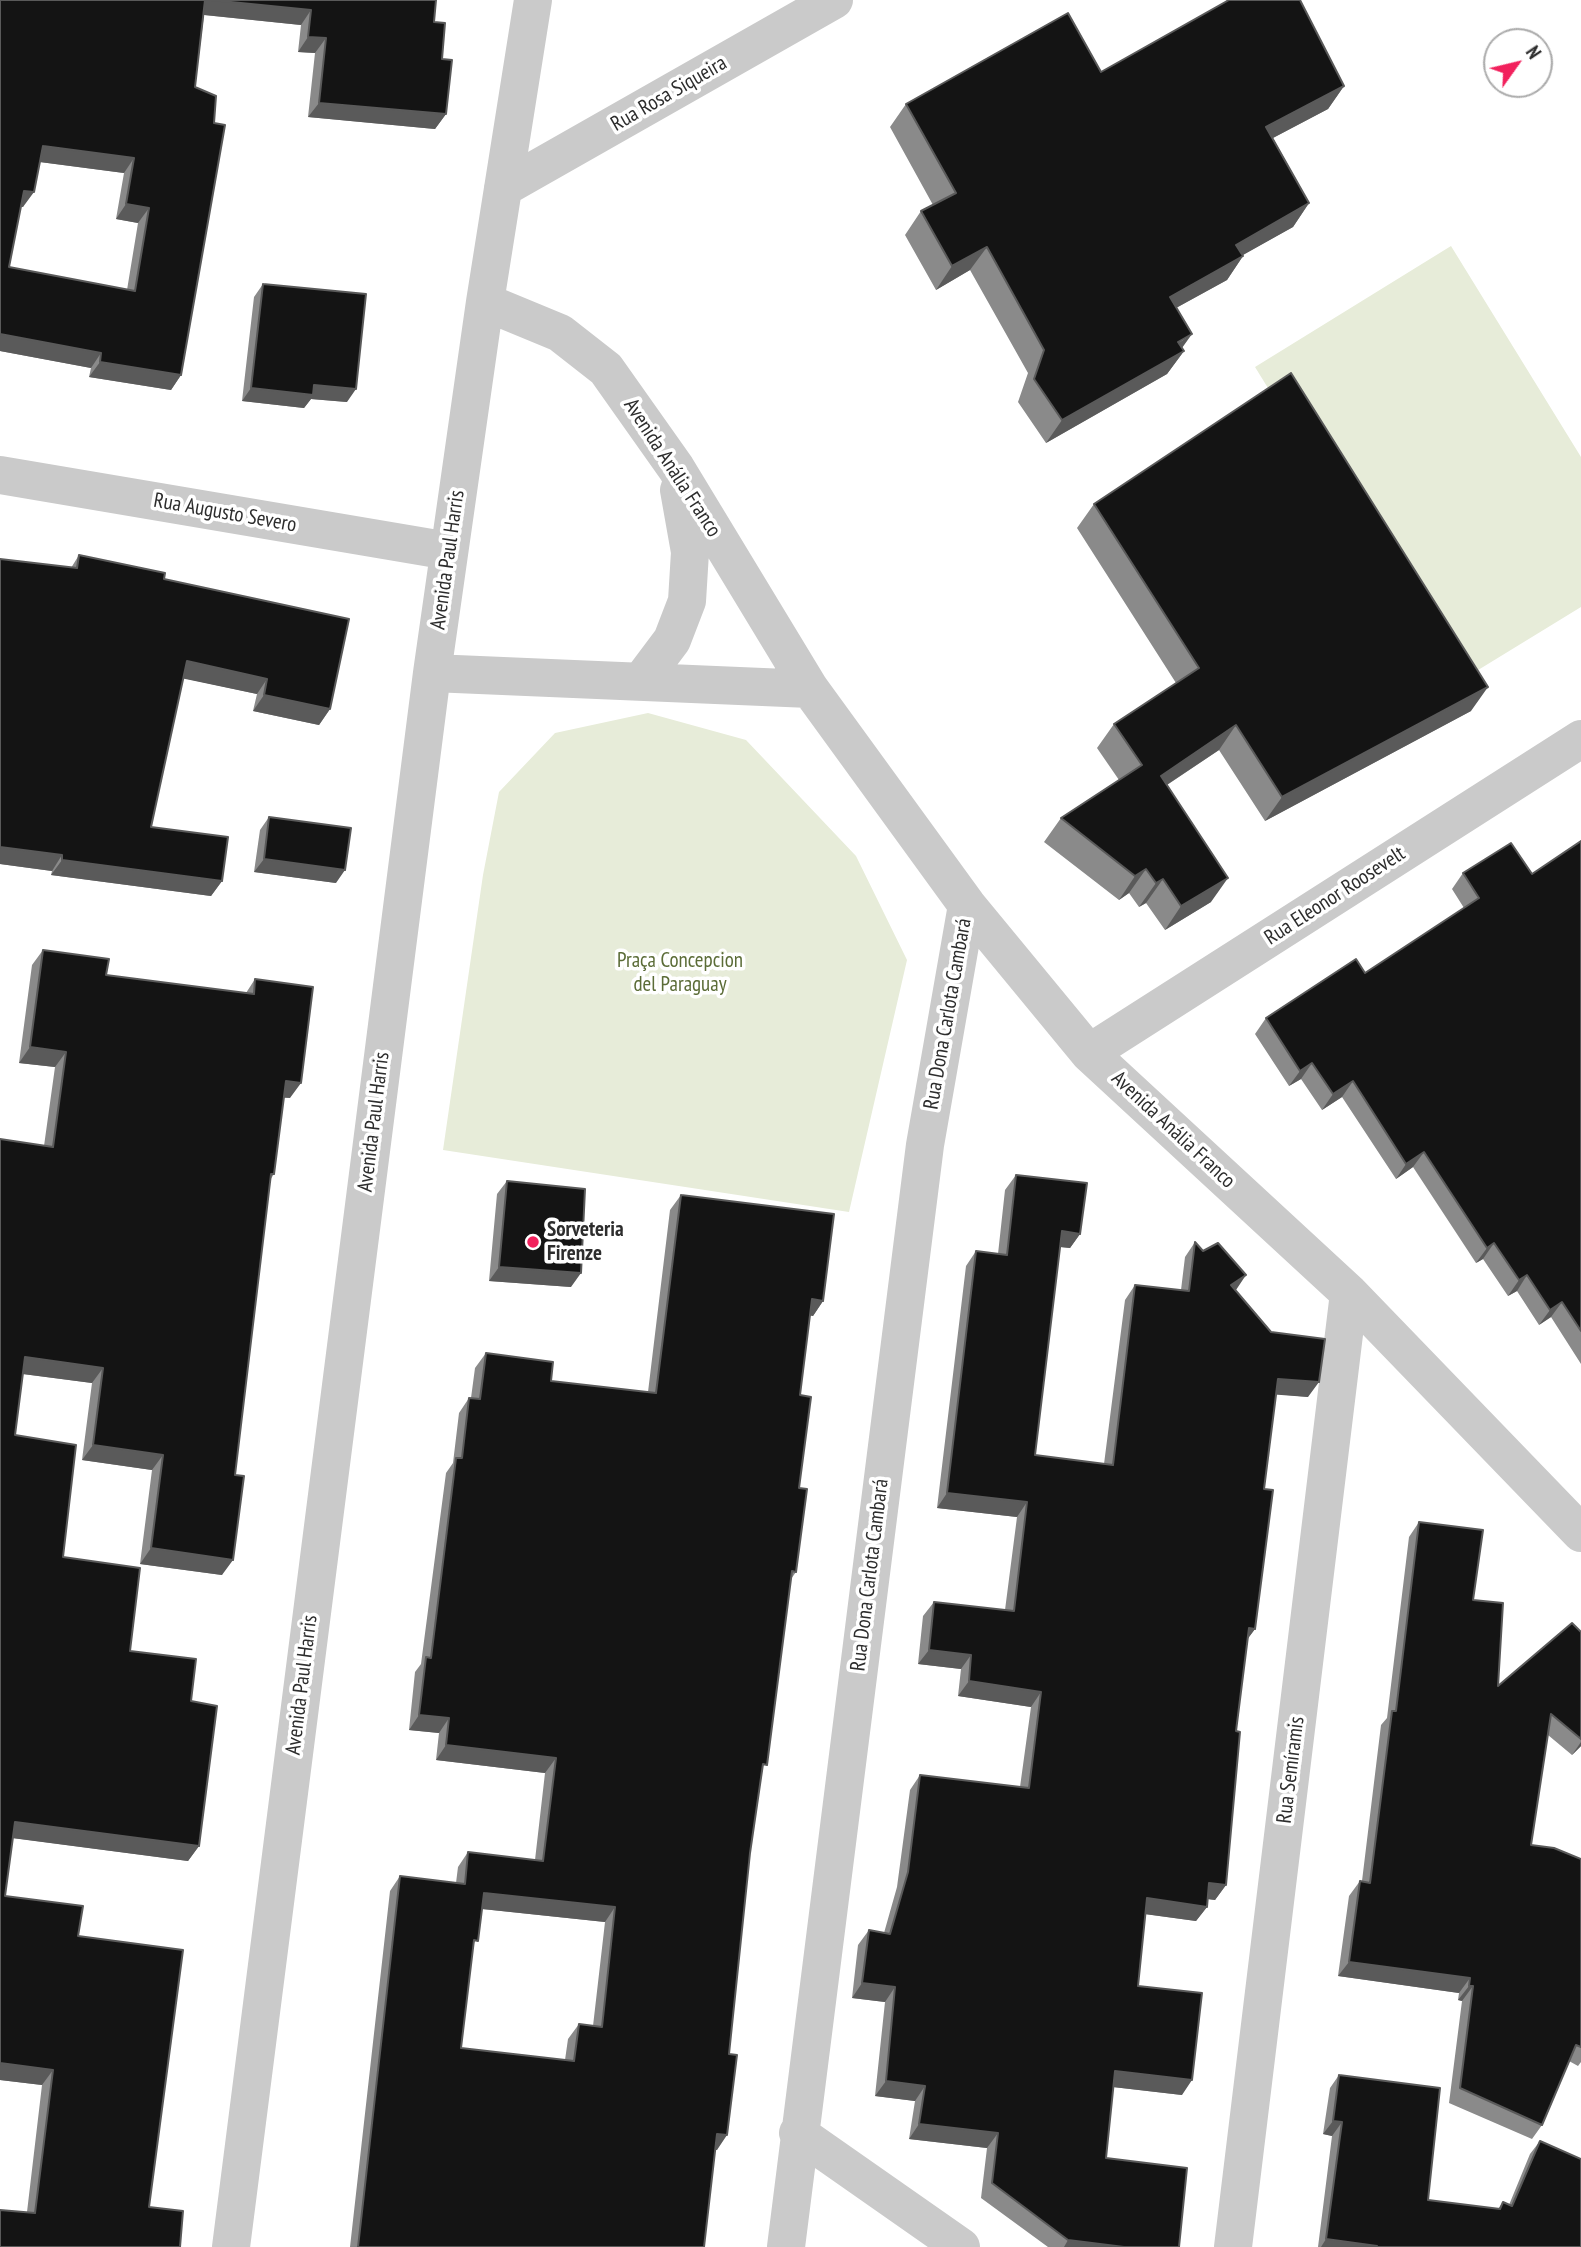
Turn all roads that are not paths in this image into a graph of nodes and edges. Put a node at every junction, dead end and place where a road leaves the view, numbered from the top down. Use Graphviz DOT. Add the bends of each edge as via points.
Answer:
graph roads {
  1 [pos="533,0"];
  2 [pos="834,0"];
  3 [pos="503,188"];
  4 [pos="485,302"];
  5 [pos="676,468"];
  6 [pos="0,475"];
  7 [pos="449,551"];
  8 [pos="432,673"];
  9 [pos="642,680"];
  10 [pos="810,689"];
  11 [pos="1581,739"];
  12 [pos="967,905"];
  13 [pos="1089,1053"];
  14 [pos="1349,1293"];
  15 [pos="1581,1533"];
  16 [pos="798,2133"];
  17 [pos="231,2247"];
  18 [pos="786,2247"];
  19 [pos="961,2247"];
  20 [pos="1233,2247"];
  1 -- 3 [label="street, Avenida Paul Harris"];
  2 -- 3 [label="street, Rua Rosa Siqueira"];
  3 -- 4 [label="street, Avenida Paul Harris"];
  4 -- 5 [label="street, Avenida Anália Franco" via="560,333 606,369"];
  4 -- 7 [label="street, Avenida Paul Harris"];
  5 -- 9 [label="street" via="690,552 687,601 672,640"];
  5 -- 10 [label="street, Avenida Anália Franco"];
  6 -- 7 [label="street, Rua Augusto Severo"];
  7 -- 8 [label="street, Avenida Paul Harris"];
  8 -- 9 [label="street"];
  8 -- 17 [label="street, Avenida Paul Harris"];
  9 -- 10 [label="street"];
  10 -- 12 [label="street, Avenida Anália Franco"];
  11 -- 13 [label="street, Rua Eleonor Roosevelt"];
  12 -- 13 [label="street, Avenida Anália Franco"];
  12 -- 16 [label="street, Rua Dona Carlota Cambará" via="924,1158"];
  13 -- 14 [label="street, Avenida Anália Franco"];
  14 -- 15 [label="street, Avenida Anália Franco"];
  14 -- 20 [label="street, Rua Semíramis"];
  16 -- 18 [label="street, Rua Dona Carlota Cambará"];
  16 -- 19 [label="street"];
}
